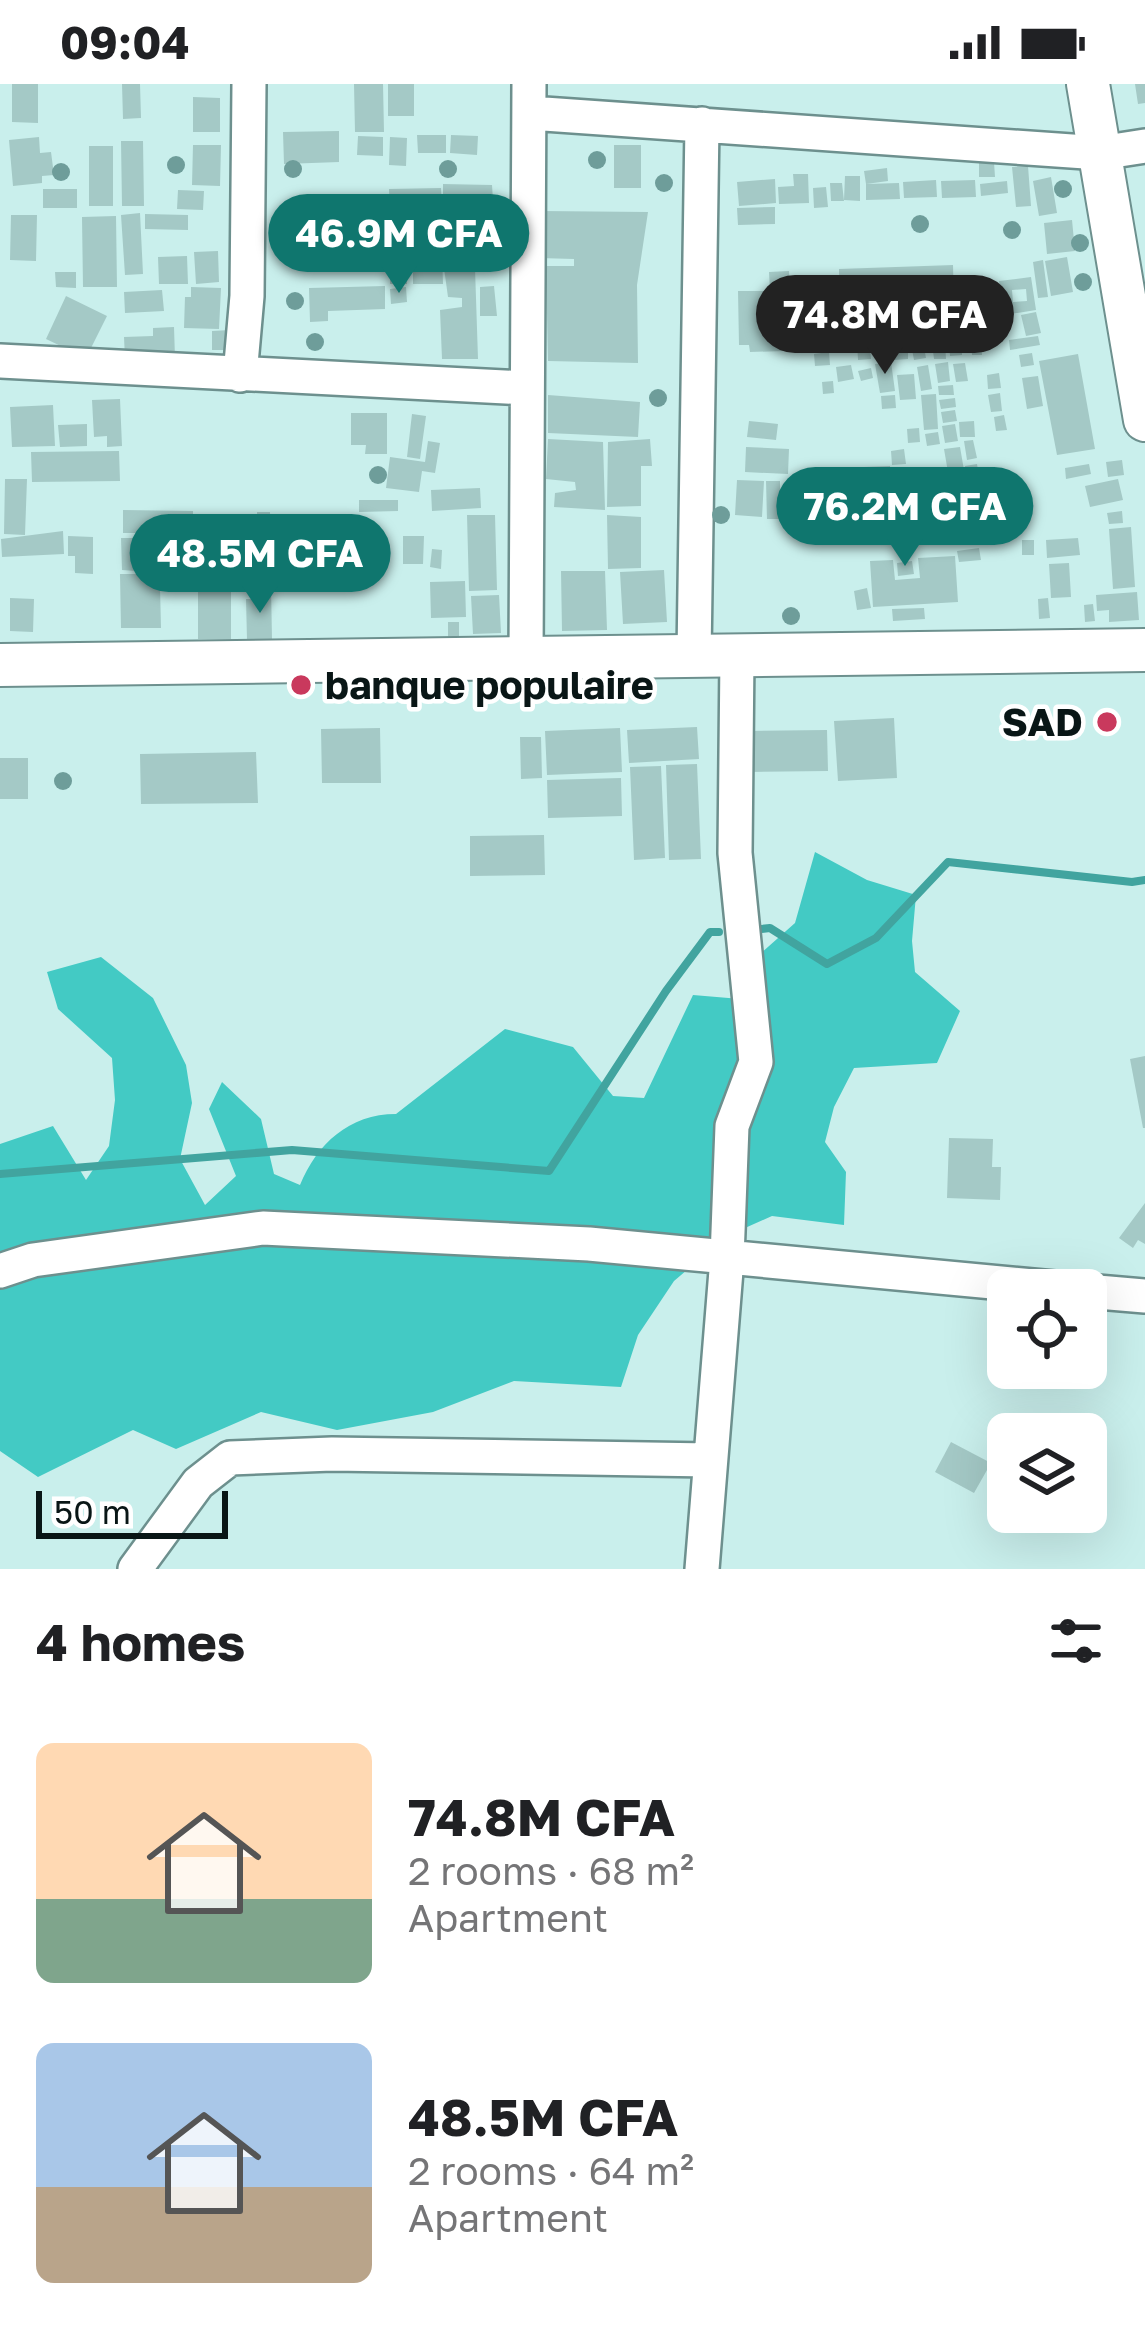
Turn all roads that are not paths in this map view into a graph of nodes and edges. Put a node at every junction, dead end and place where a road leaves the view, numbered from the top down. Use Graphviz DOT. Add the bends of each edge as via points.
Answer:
graph roads {
  1 [pos="249,84"];
  2 [pos="1088,84"];
  3 [pos="529,99"];
  4 [pos="703,124"];
  5 [pos="1145,146"];
  6 [pos="1100,153"];
  7 [pos="0,362"];
  8 [pos="240,375"];
  9 [pos="526,388"];
  10 [pos="1145,420"];
  11 [pos="1145,650"];
  12 [pos="737,655"];
  13 [pos="694,656"];
  14 [pos="526,658"];
  15 [pos="0,665"];
  16 [pos="727,1258"];
  17 [pos="0,1271"];
  18 [pos="987,1282"];
  19 [pos="1107,1293"];
  20 [pos="1145,1296"];
  21 [pos="710,1460"];
  22 [pos="135,1569"];
  23 [pos="702,1569"];
  1 -- 8 [label="street"];
  2 -- 6 [label="main road"];
  3 -- 4 [label="street"];
  3 -- 9 [label="street"];
  4 -- 6 [label="street"];
  4 -- 13 [label="street"];
  5 -- 6 [label="street"];
  6 -- 10 [label="main road"];
  7 -- 8 [label="street"];
  8 -- 9 [label="street"];
  9 -- 14 [label="street"];
  11 -- 12 [label="main road"];
  12 -- 13 [label="main road"];
  12 -- 16 [label="street" via="735,853 755,1062 733,1126"];
  13 -- 14 [label="main road"];
  14 -- 15 [label="main road"];
  16 -- 17 [label="street" via="263,1228"];
  16 -- 18 [label="street"];
  16 -- 21 [label="street"];
  19 -- 20 [label="street"];
  21 -- 22 [label="street" via="230,1458 198,1483"];
  21 -- 23 [label="street"];
}
